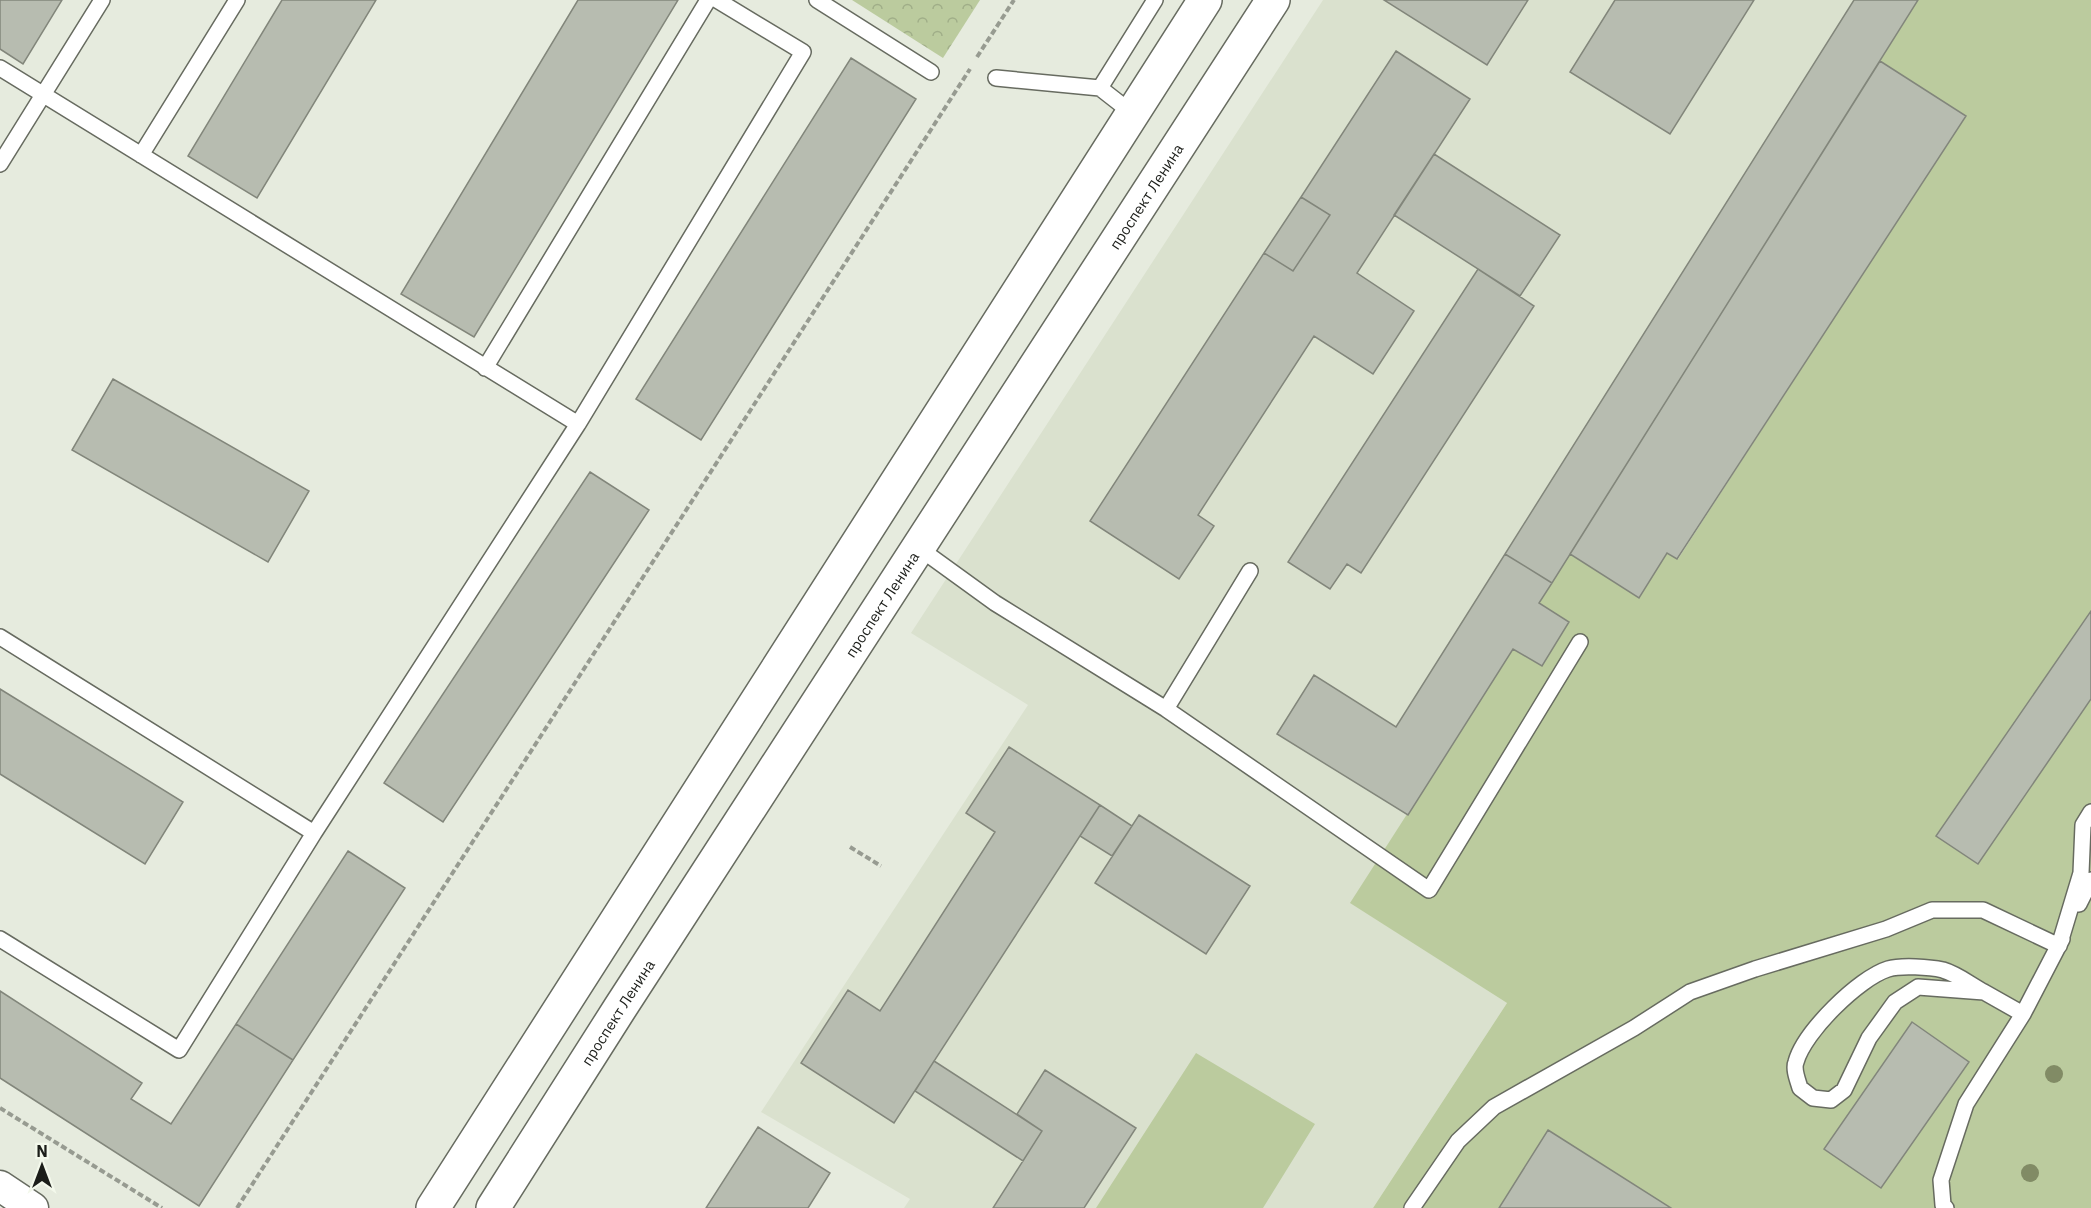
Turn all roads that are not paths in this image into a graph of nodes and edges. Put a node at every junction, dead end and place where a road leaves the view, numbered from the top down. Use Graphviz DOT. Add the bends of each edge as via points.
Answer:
graph roads {
  1 [pos="102,0"];
  2 [pos="237,0"];
  3 [pos="708,0"];
  4 [pos="717,0"];
  5 [pos="817,0"];
  6 [pos="1155,0"];
  7 [pos="1204,0"];
  8 [pos="1273,0"];
  9 [pos="0,68"];
  10 [pos="931,72"];
  11 [pos="996,78"];
  12 [pos="1100,88"];
  13 [pos="43,95"];
  14 [pos="1132,113"];
  15 [pos="141,155"];
  16 [pos="0,164"];
  17 [pos="485,368"];
  18 [pos="578,424"];
  19 [pos="919,548"];
  20 [pos="1250,572"];
  21 [pos="0,638"];
  22 [pos="1580,642"];
  23 [pos="1166,709"];
  24 [pos="2091,813"];
  25 [pos="314,833"];
  26 [pos="2091,880"];
  27 [pos="0,939"];
  28 [pos="2059,946"];
  29 [pos="1984,992"];
  30 [pos="2023,1014"];
  31 [pos="0,1186"];
  32 [pos="33,1208"];
  33 [pos="433,1208"];
  34 [pos="493,1208"];
  35 [pos="1412,1208"];
  36 [pos="1946,1208"];
  1 -- 13 [label="lane"];
  2 -- 15 [label="lane"];
  3 -- 17 [label="lane"];
  4 -- 18 [label="lane" via="803,52"];
  5 -- 10 [label="lane"];
  6 -- 12 [label="lane"];
  7 -- 14 [label="main road"];
  8 -- 19 [label="main road, проспект Ленина"];
  9 -- 13 [label="lane"];
  11 -- 12 [label="lane"];
  12 -- 14 [label="lane"];
  13 -- 15 [label="lane"];
  13 -- 16 [label="lane"];
  14 -- 33 [label="main road"];
  15 -- 17 [label="lane"];
  17 -- 18 [label="lane"];
  18 -- 25 [label="lane"];
  19 -- 23 [label="lane" via="995,603"];
  19 -- 34 [label="main road, проспект Ленина"];
  20 -- 23 [label="lane"];
  21 -- 25 [label="lane"];
  22 -- 23 [label="lane" via="1429,890"];
  24 -- 28 [label="lane" via="2083,825 2081,873"];
  25 -- 27 [label="lane" via="178,1050"];
  26 -- 28 [label="lane"];
  28 -- 30 [label="lane"];
  28 -- 35 [label="lane" via="1983,910 1932,910 1886,929 1690,992 1494,1107 1458,1141"];
  29 -- 29 [label="lane" via="1944,970 1888,969 1855,988 1829,1012 1806,1042 1795,1063 1800,1089 1813,1098 1831,1100 1844,1090 1869,1038 1895,1002 1918,987"];
  29 -- 30 [label="lane"];
  30 -- 36 [label="lane" via="1966,1104 1941,1180"];
  31 -- 32 [label="street"];
}
